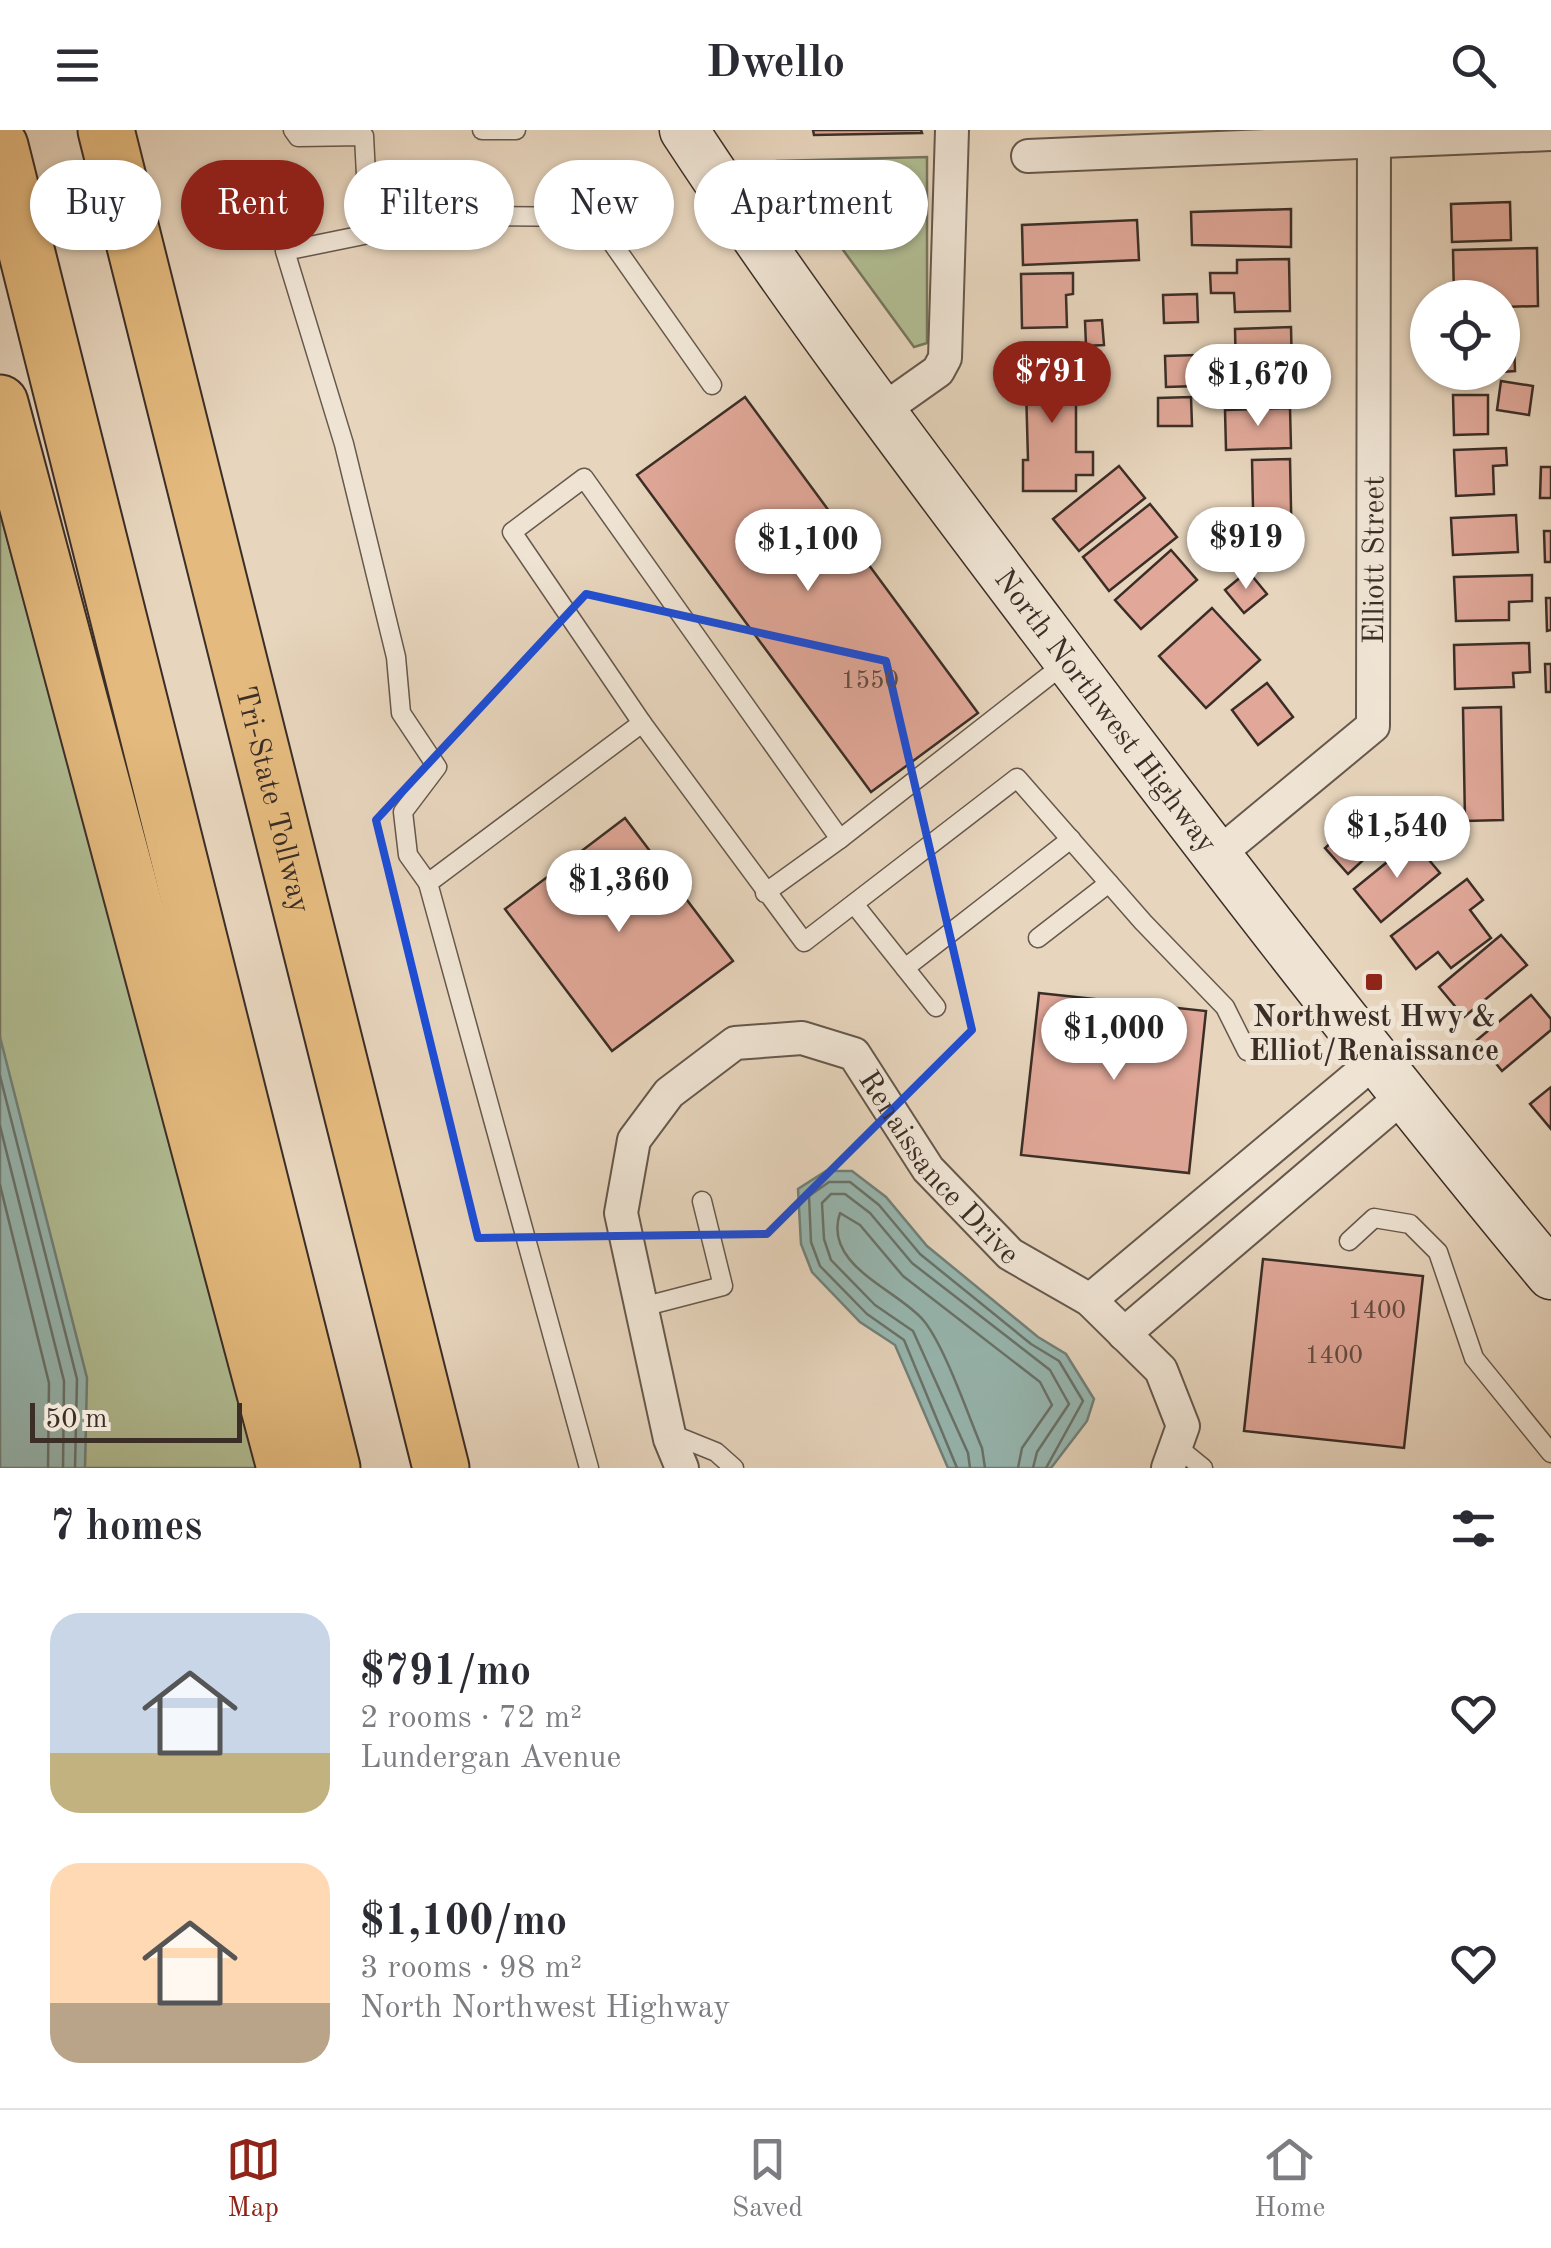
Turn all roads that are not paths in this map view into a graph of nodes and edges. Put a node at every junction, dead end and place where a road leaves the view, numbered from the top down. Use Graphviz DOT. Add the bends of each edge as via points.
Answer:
graph roads {
  1 [pos="106,130"];
  2 [pos="293,130"];
  3 [pos="482,130"];
  4 [pos="516,130"];
  5 [pos="684,130"];
  6 [pos="952,130"];
  7 [pos="368,133"];
  8 [pos="1551,134"];
  9 [pos="1374,136"];
  10 [pos="0,146"];
  11 [pos="1028,156"];
  12 [pos="369,160"];
  13 [pos="514,216"];
  14 [pos="344,239"];
  15 [pos="712,385"];
  16 [pos="0,403"];
  17 [pos="880,412"];
  18 [pos="1068,661"];
  19 [pos="642,723"];
  20 [pos="840,839"];
  21 [pos="1070,840"];
  22 [pos="1216,856"];
  23 [pos="428,883"];
  24 [pos="1109,883"];
  25 [pos="766,893"];
  26 [pos="854,904"];
  27 [pos="1038,938"];
  28 [pos="905,968"];
  29 [pos="936,1007"];
  30 [pos="1247,1051"];
  31 [pos="1389,1079"];
  32 [pos="702,1201"];
  33 [pos="1350,1241"];
  34 [pos="1551,1274"];
  35 [pos="1090,1300"];
  36 [pos="642,1307"];
  37 [pos="1124,1334"];
  38 [pos="669,1432"];
  39 [pos="1551,1453"];
  40 [pos="1172,1457"];
  41 [pos="285,1468"];
  42 [pos="332,1468"];
  43 [pos="441,1468"];
  44 [pos="589,1468"];
  45 [pos="682,1468"];
  46 [pos="734,1468"];
  47 [pos="1203,1468"];
  1 -- 43 [label="highway, Tri-State Tollway"];
  2 -- 7 [label="lane" via="298,137"];
  3 -- 4 [label="lane"];
  5 -- 17 [label="main road, North Northwest Highway"];
  6 -- 17 [label="street" via="945,358 938,371"];
  7 -- 12 [label="lane"];
  8 -- 9 [label="street"];
  9 -- 11 [label="street"];
  9 -- 22 [label="street, Elliott Street" via="1373,726"];
  10 -- 42 [label="highway"];
  13 -- 15 [label="lane" via="594,217"];
  14 -- 23 [label="lane" via="285,251 334,405 396,657 400,713 437,767 403,812 408,855"];
  16 -- 41 [label="highway"];
  17 -- 18 [label="main road, North Northwest Highway"];
  18 -- 20 [label="lane"];
  18 -- 22 [label="main road, North Northwest Highway"];
  19 -- 20 [label="lane" via="512,532 584,478"];
  19 -- 23 [label="lane"];
  19 -- 25 [label="lane"];
  20 -- 25 [label="lane"];
  21 -- 24 [label="lane"];
  21 -- 26 [label="lane" via="1017,778"];
  21 -- 28 [label="lane"];
  22 -- 31 [label="main road, North Northwest Highway"];
  23 -- 44 [label="lane"];
  24 -- 27 [label="lane"];
  24 -- 30 [label="lane" via="1225,1006"];
  25 -- 26 [label="lane" via="804,942"];
  26 -- 28 [label="lane"];
  28 -- 29 [label="lane"];
  31 -- 34 [label="main road, North Northwest Highway"];
  31 -- 35 [label="street"];
  31 -- 37 [label="street"];
  32 -- 36 [label="lane" via="723,1286"];
  33 -- 39 [label="lane" via="1374,1218 1410,1224 1438,1252 1474,1358"];
  35 -- 36 [label="street, Renaissance Drive" via="1010,1254 928,1169 854,1054 802,1038 735,1043 669,1092 634,1140 621,1213"];
  35 -- 37 [label="street, Renaissance Drive"];
  36 -- 38 [label="street, Renaissance Drive"];
  37 -- 40 [label="street, Renaissance Drive" via="1161,1370 1183,1426"];
  38 -- 45 [label="street, Renaissance Drive"];
  38 -- 46 [label="lane" via="716,1452"];
  40 -- 47 [label="lane"];
}
